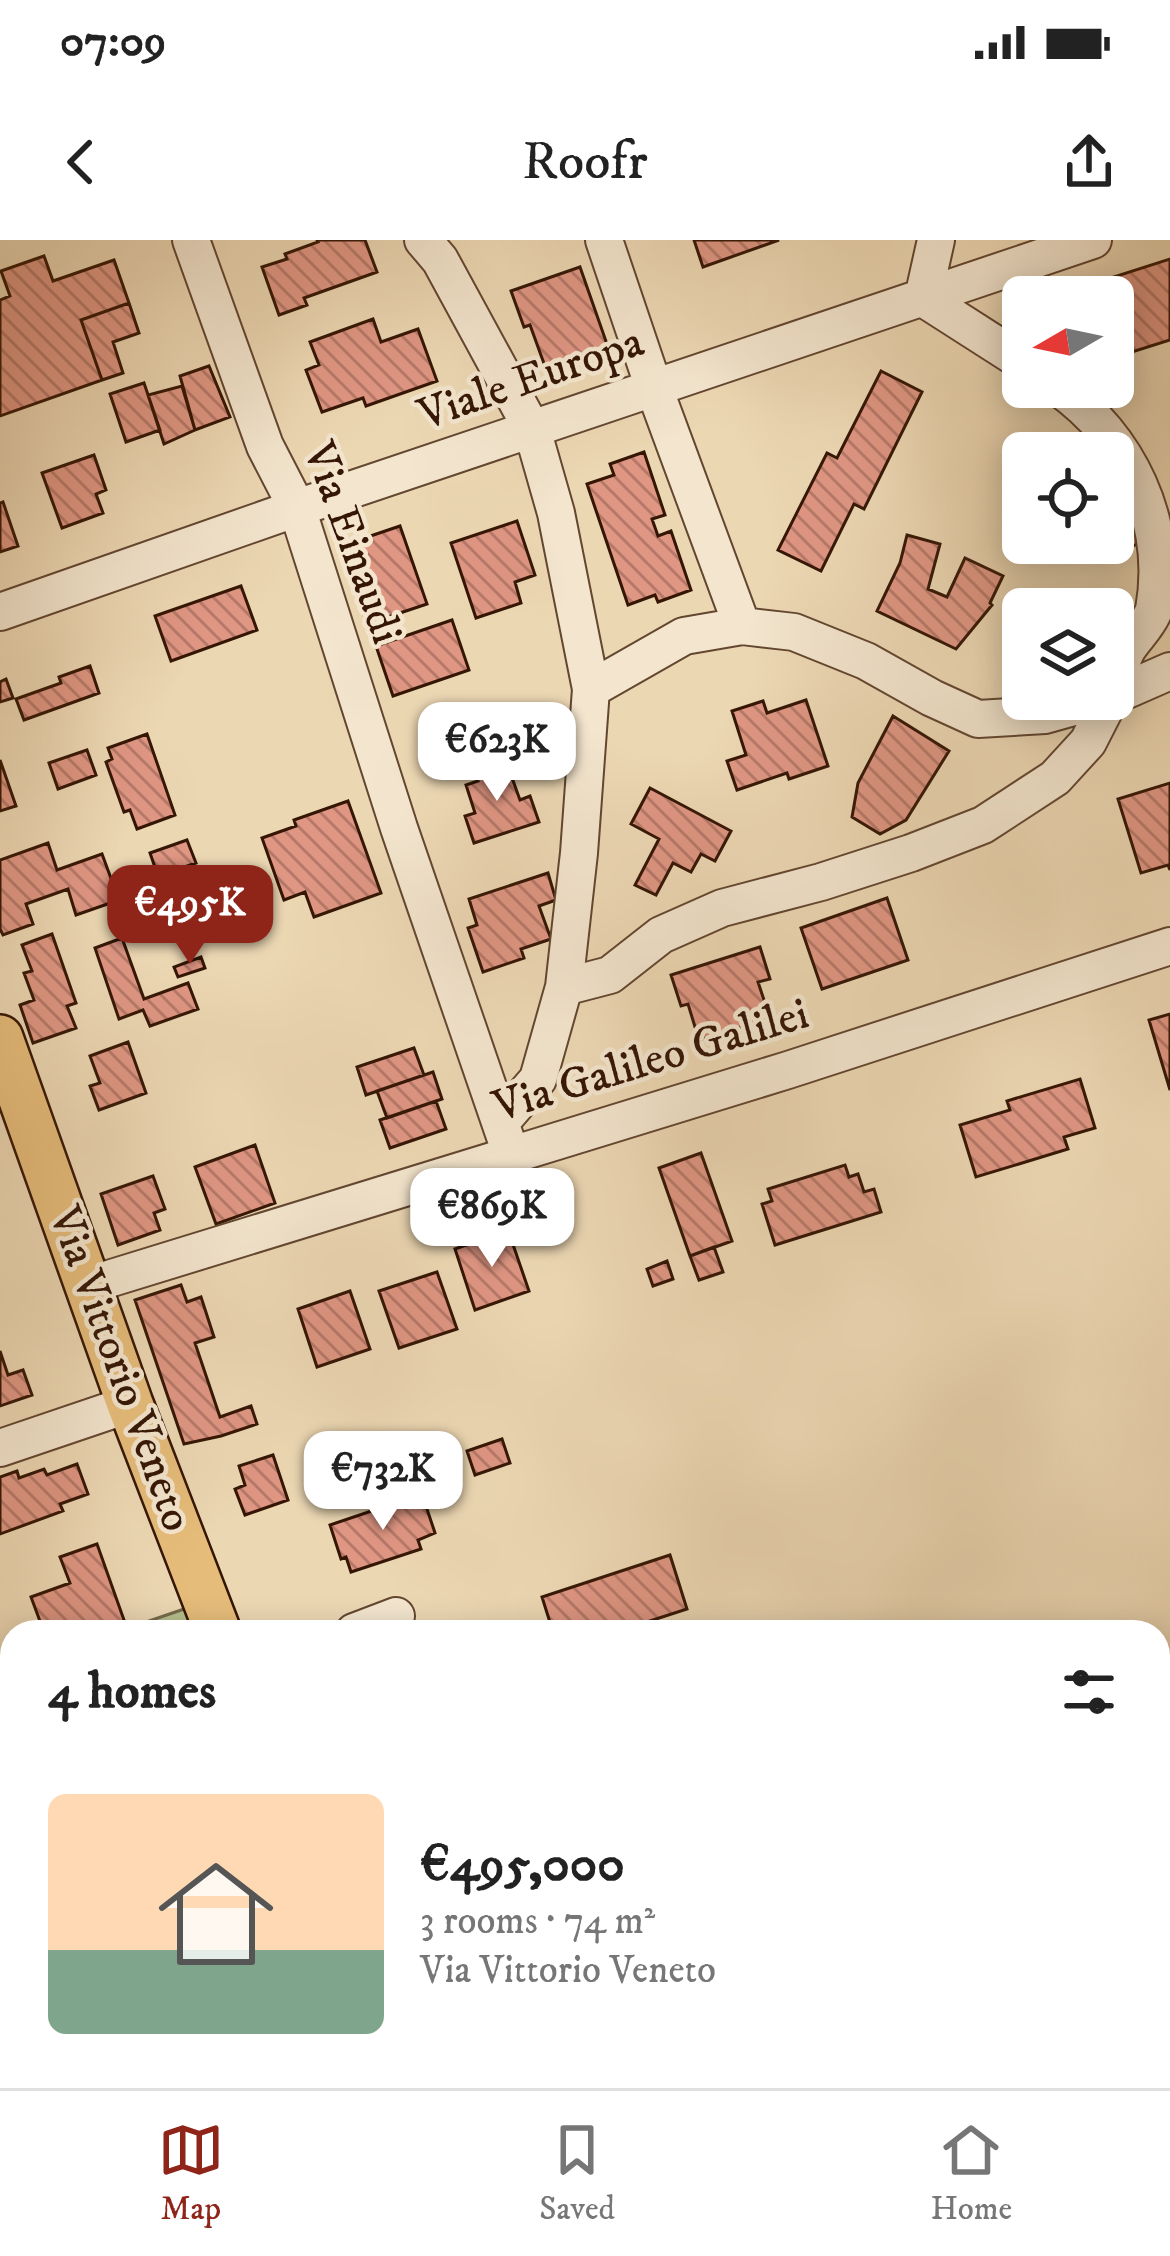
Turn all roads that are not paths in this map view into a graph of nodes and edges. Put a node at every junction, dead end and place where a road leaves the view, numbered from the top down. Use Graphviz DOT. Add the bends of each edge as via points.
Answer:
graph roads {
  1 [pos="191,240"];
  2 [pos="423,240"];
  3 [pos="604,240"];
  4 [pos="936,240"];
  5 [pos="1093,240"];
  6 [pos="923,298"];
  7 [pos="1002,349"];
  8 [pos="654,388"];
  9 [pos="1083,408"];
  10 [pos="532,429"];
  11 [pos="297,508"];
  12 [pos="0,612"];
  13 [pos="742,626"];
  14 [pos="1134,640"];
  15 [pos="1170,671"];
  16 [pos="1134,687"];
  17 [pos="591,689"];
  18 [pos="1002,718"];
  19 [pos="1099,720"];
  20 [pos="1170,946"];
  21 [pos="564,987"];
  22 [pos="0,1038"];
  23 [pos="506,1138"];
  24 [pos="89,1285"];
  25 [pos="130,1404"];
  26 [pos="0,1448"];
  27 [pos="396,1616"];
  28 [pos="213,1620"];
  29 [pos="386,1620"];
  1 -- 11 [label="street, Via Einaudi" via="265,446"];
  2 -- 10 [label="street"];
  3 -- 8 [label="street"];
  4 -- 6 [label="street"];
  5 -- 6 [label="street, Viale Europa"];
  6 -- 7 [label="street"];
  6 -- 8 [label="street, Viale Europa"];
  8 -- 10 [label="street, Viale Europa"];
  8 -- 13 [label="street"];
  9 -- 14 [label="street" via="1129,452 1163,531 1154,612"];
  10 -- 11 [label="street, Viale Europa"];
  10 -- 17 [label="street"];
  11 -- 12 [label="street, Viale Europa"];
  11 -- 23 [label="street, Via Einaudi"];
  13 -- 17 [label="street" via="684,636"];
  13 -- 18 [label="street" via="794,632 978,719"];
  15 -- 16 [label="street"];
  17 -- 21 [label="street"];
  19 -- 21 [label="street" via="1055,778 983,825 722,908 662,934 610,975"];
  20 -- 23 [label="street, Via Galileo Galilei" via="788,1070"];
  21 -- 23 [label="street" via="538,1079"];
  22 -- 24 [label="main road, Via Vittorio Veneto"];
  23 -- 24 [label="street, Via Galileo Galilei"];
  24 -- 25 [label="main road, Via Vittorio Veneto"];
  25 -- 26 [label="street"];
  25 -- 28 [label="main road, Via Vittorio Veneto"];
  27 -- 29 [label="street"];
}
